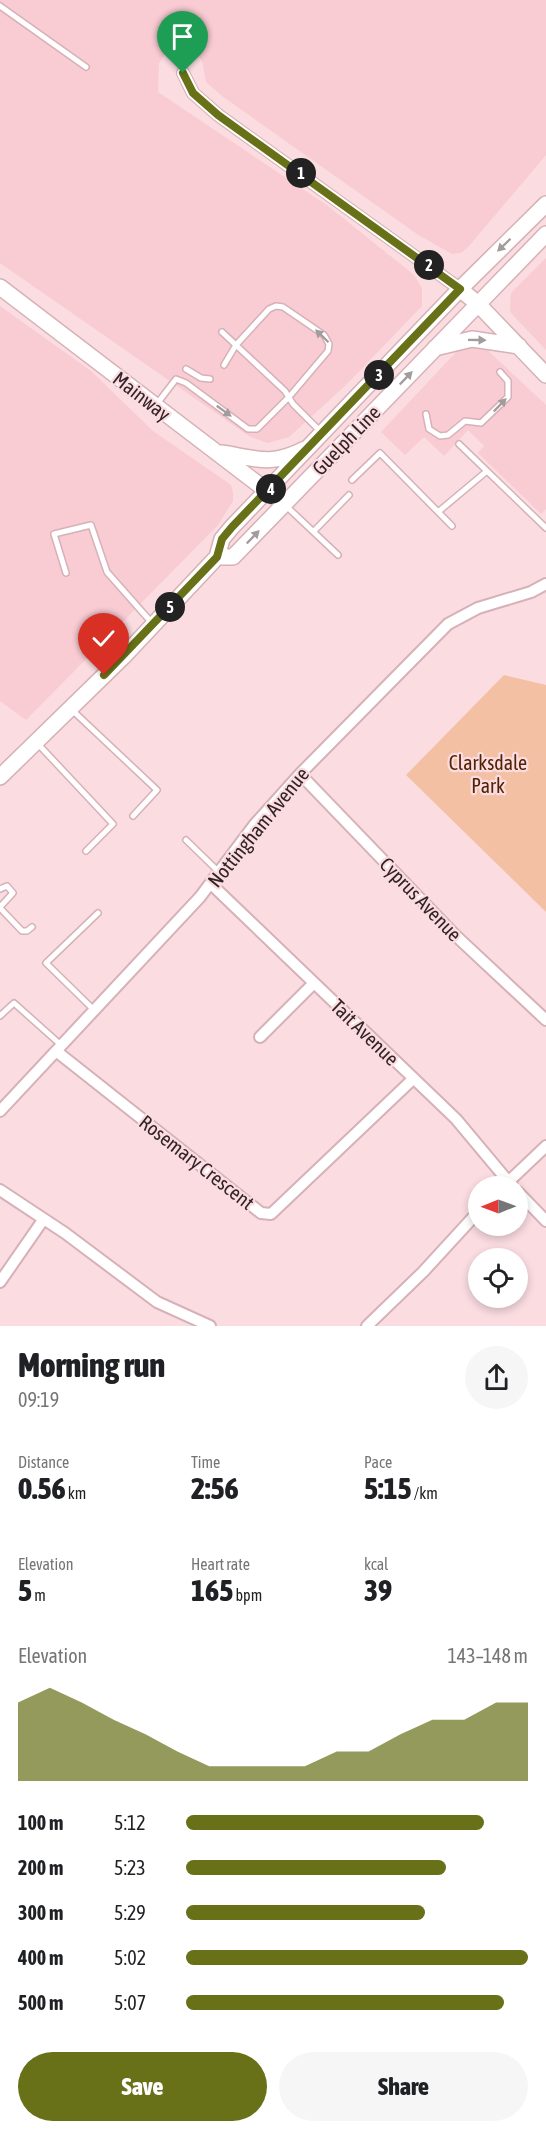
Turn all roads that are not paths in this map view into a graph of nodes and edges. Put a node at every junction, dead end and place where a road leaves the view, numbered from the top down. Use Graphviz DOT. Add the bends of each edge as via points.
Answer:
graph roads {
  1 [pos="0,6"];
  2 [pos="86,67"];
  3 [pos="183,73"];
  4 [pos="546,204"];
  5 [pos="546,234"];
  6 [pos="0,287"];
  7 [pos="460,289"];
  8 [pos="478,304"];
  9 [pos="222,332"];
  10 [pos="236,345"];
  11 [pos="519,346"];
  12 [pos="435,348"];
  13 [pos="222,361"];
  14 [pos="186,369"];
  15 [pos="500,372"];
  16 [pos="546,375"];
  17 [pos="206,378"];
  18 [pos="289,398"];
  19 [pos="155,406"];
  20 [pos="426,414"];
  21 [pos="321,436"];
  22 [pos="459,444"];
  23 [pos="216,452"];
  24 [pos="487,471"];
  25 [pos="352,480"];
  26 [pos="269,491"];
  27 [pos="349,495"];
  28 [pos="284,504"];
  29 [pos="438,512"];
  30 [pos="452,526"];
  31 [pos="546,528"];
  32 [pos="314,531"];
  33 [pos="338,555"];
  34 [pos="217,557"];
  35 [pos="66,573"];
  36 [pos="546,584"];
  37 [pos="153,625"];
  38 [pos="70,708"];
  39 [pos="35,742"];
  40 [pos="300,774"];
  41 [pos="0,777"];
  42 [pos="133,816"];
  43 [pos="186,840"];
  44 [pos="86,851"];
  45 [pos="219,872"];
  46 [pos="211,884"];
  47 [pos="0,889"];
  48 [pos="0,908"];
  49 [pos="98,913"];
  50 [pos="32,927"];
  51 [pos="314,983"];
  52 [pos="95,1010"];
  53 [pos="0,1016"];
  54 [pos="546,1020"];
  55 [pos="260,1037"];
  56 [pos="59,1048"];
  57 [pos="413,1079"];
  58 [pos="0,1111"];
  59 [pos="546,1146"];
  60 [pos="501,1176"];
  61 [pos="517,1176"];
  62 [pos="0,1190"];
  63 [pos="528,1202"];
  64 [pos="43,1220"];
  65 [pos="546,1221"];
  66 [pos="468,1223"];
  67 [pos="0,1282"];
  68 [pos="210,1326"];
  69 [pos="367,1326"];
  1 -- 2 [label="lane"];
  3 -- 7 [label="street" via="193,93 218,115"];
  4 -- 7 [label="main road, Guelph Line, one-way"];
  5 -- 8 [label="main road, Guelph Line"];
  6 -- 19 [label="main road, Mainway"];
  7 -- 8 [label="main road"];
  7 -- 21 [label="main road, Guelph Line"];
  8 -- 11 [label="main road"];
  8 -- 12 [label="main road, Guelph Line"];
  9 -- 10 [label="lane"];
  10 -- 13 [label="lane"];
  10 -- 18 [label="lane"];
  18 -- 10 [label="lane, one-way" via="328,351 327,338 276,306"];
  12 -- 11 [label="main road, one-way" via="472,339"];
  11 -- 16 [label="main road"];
  28 -- 12 [label="main road, Guelph Line, one-way"];
  14 -- 17 [label="lane"];
  20 -- 15 [label="lane, one-way" via="429,429 440,436 448,435 465,421 481,423 508,397 508,381"];
  19 -- 18 [label="lane, one-way" via="176,379 252,430 261,428"];
  18 -- 21 [label="lane"];
  19 -- 23 [label="main road, Mainway"];
  21 -- 23 [label="main road" via="296,453 274,459 253,460"];
  21 -- 26 [label="main road, Guelph Line"];
  22 -- 24 [label="lane"];
  23 -- 26 [label="main road, Mainway"];
  24 -- 29 [label="lane"];
  24 -- 31 [label="lane"];
  25 -- 29 [label="lane" via="380,453"];
  26 -- 28 [label="main road, Mainway"];
  26 -- 34 [label="main road, Guelph Line" via="222,539"];
  27 -- 32 [label="lane"];
  28 -- 32 [label="lane"];
  34 -- 28 [label="main road, Guelph Line, one-way" via="233,557"];
  29 -- 30 [label="lane"];
  32 -- 33 [label="lane"];
  34 -- 37 [label="main road, Guelph Line"];
  35 -- 37 [label="lane" via="54,534 91,525 107,572"];
  36 -- 40 [label="street, Nottingham Avenue" via="478,608 448,624"];
  37 -- 38 [label="main road, Guelph Line"];
  38 -- 39 [label="main road, Guelph Line"];
  38 -- 42 [label="lane" via="157,790"];
  39 -- 41 [label="main road, Guelph Line"];
  39 -- 44 [label="lane" via="113,824"];
  40 -- 45 [label="street, Nottingham Avenue"];
  40 -- 54 [label="street, Cyprus Avenue" via="454,935"];
  43 -- 45 [label="lane"];
  45 -- 46 [label="street, Nottingham Avenue"];
  46 -- 51 [label="street, Tait Avenue"];
  46 -- 52 [label="street, Nottingham Avenue"];
  47 -- 48 [label="lane" via="7,886 13,893"];
  48 -- 50 [label="lane" via="22,930"];
  49 -- 52 [label="lane" via="46,963"];
  51 -- 55 [label="street"];
  51 -- 57 [label="street, Tait Avenue"];
  52 -- 56 [label="street, Nottingham Avenue"];
  53 -- 56 [label="lane" via="14,1003"];
  56 -- 57 [label="street, Rosemary Crescent" via="261,1213 271,1214"];
  56 -- 58 [label="street, Nottingham Avenue"];
  57 -- 60 [label="street, Tait Avenue" via="456,1119"];
  59 -- 61 [label="street"];
  62 -- 64 [label="street"];
  63 -- 65 [label="street"];
  64 -- 67 [label="street"];
  64 -- 68 [label="street" via="157,1302"];
  66 -- 69 [label="street"];
}
